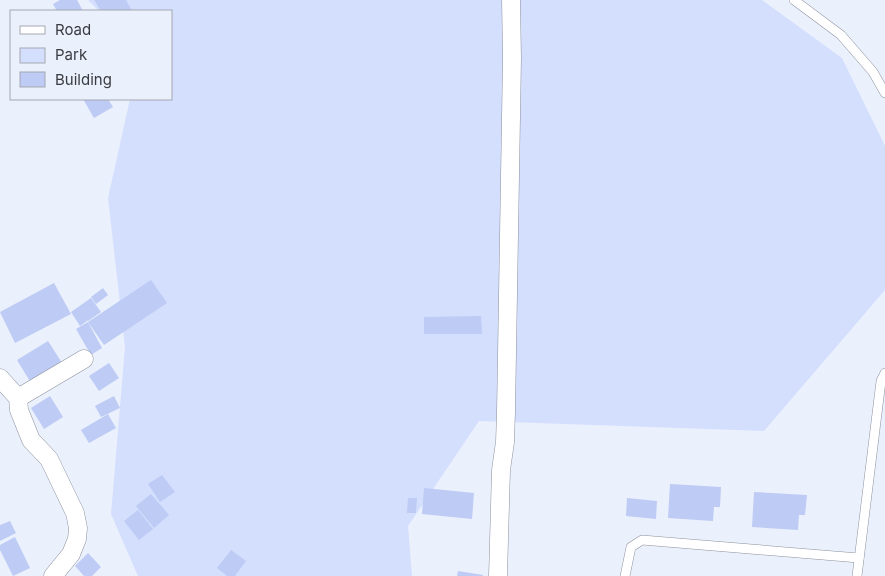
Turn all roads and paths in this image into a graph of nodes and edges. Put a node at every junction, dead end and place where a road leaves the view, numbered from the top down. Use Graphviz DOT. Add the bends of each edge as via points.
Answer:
graph roads {
  1 [pos="511,0"];
  2 [pos="794,0"];
  3 [pos="885,92"];
  4 [pos="84,360"];
  5 [pos="885,373"];
  6 [pos="0,378"];
  7 [pos="18,398"];
  8 [pos="859,558"];
  9 [pos="53,576"];
  10 [pos="498,576"];
  11 [pos="625,576"];
  12 [pos="857,576"];
  1 -- 10 [label="street" via="506,419"];
  2 -- 3 [label="lane" via="841,35 873,72"];
  4 -- 7 [label="street"];
  5 -- 8 [label="lane"];
  6 -- 7 [label="street"];
  7 -- 9 [label="street" via="19,410 31,440 50,460 75,513 78,528 71,554"];
  8 -- 11 [label="lane" via="642,540 631,547"];
  8 -- 12 [label="lane"];
}
